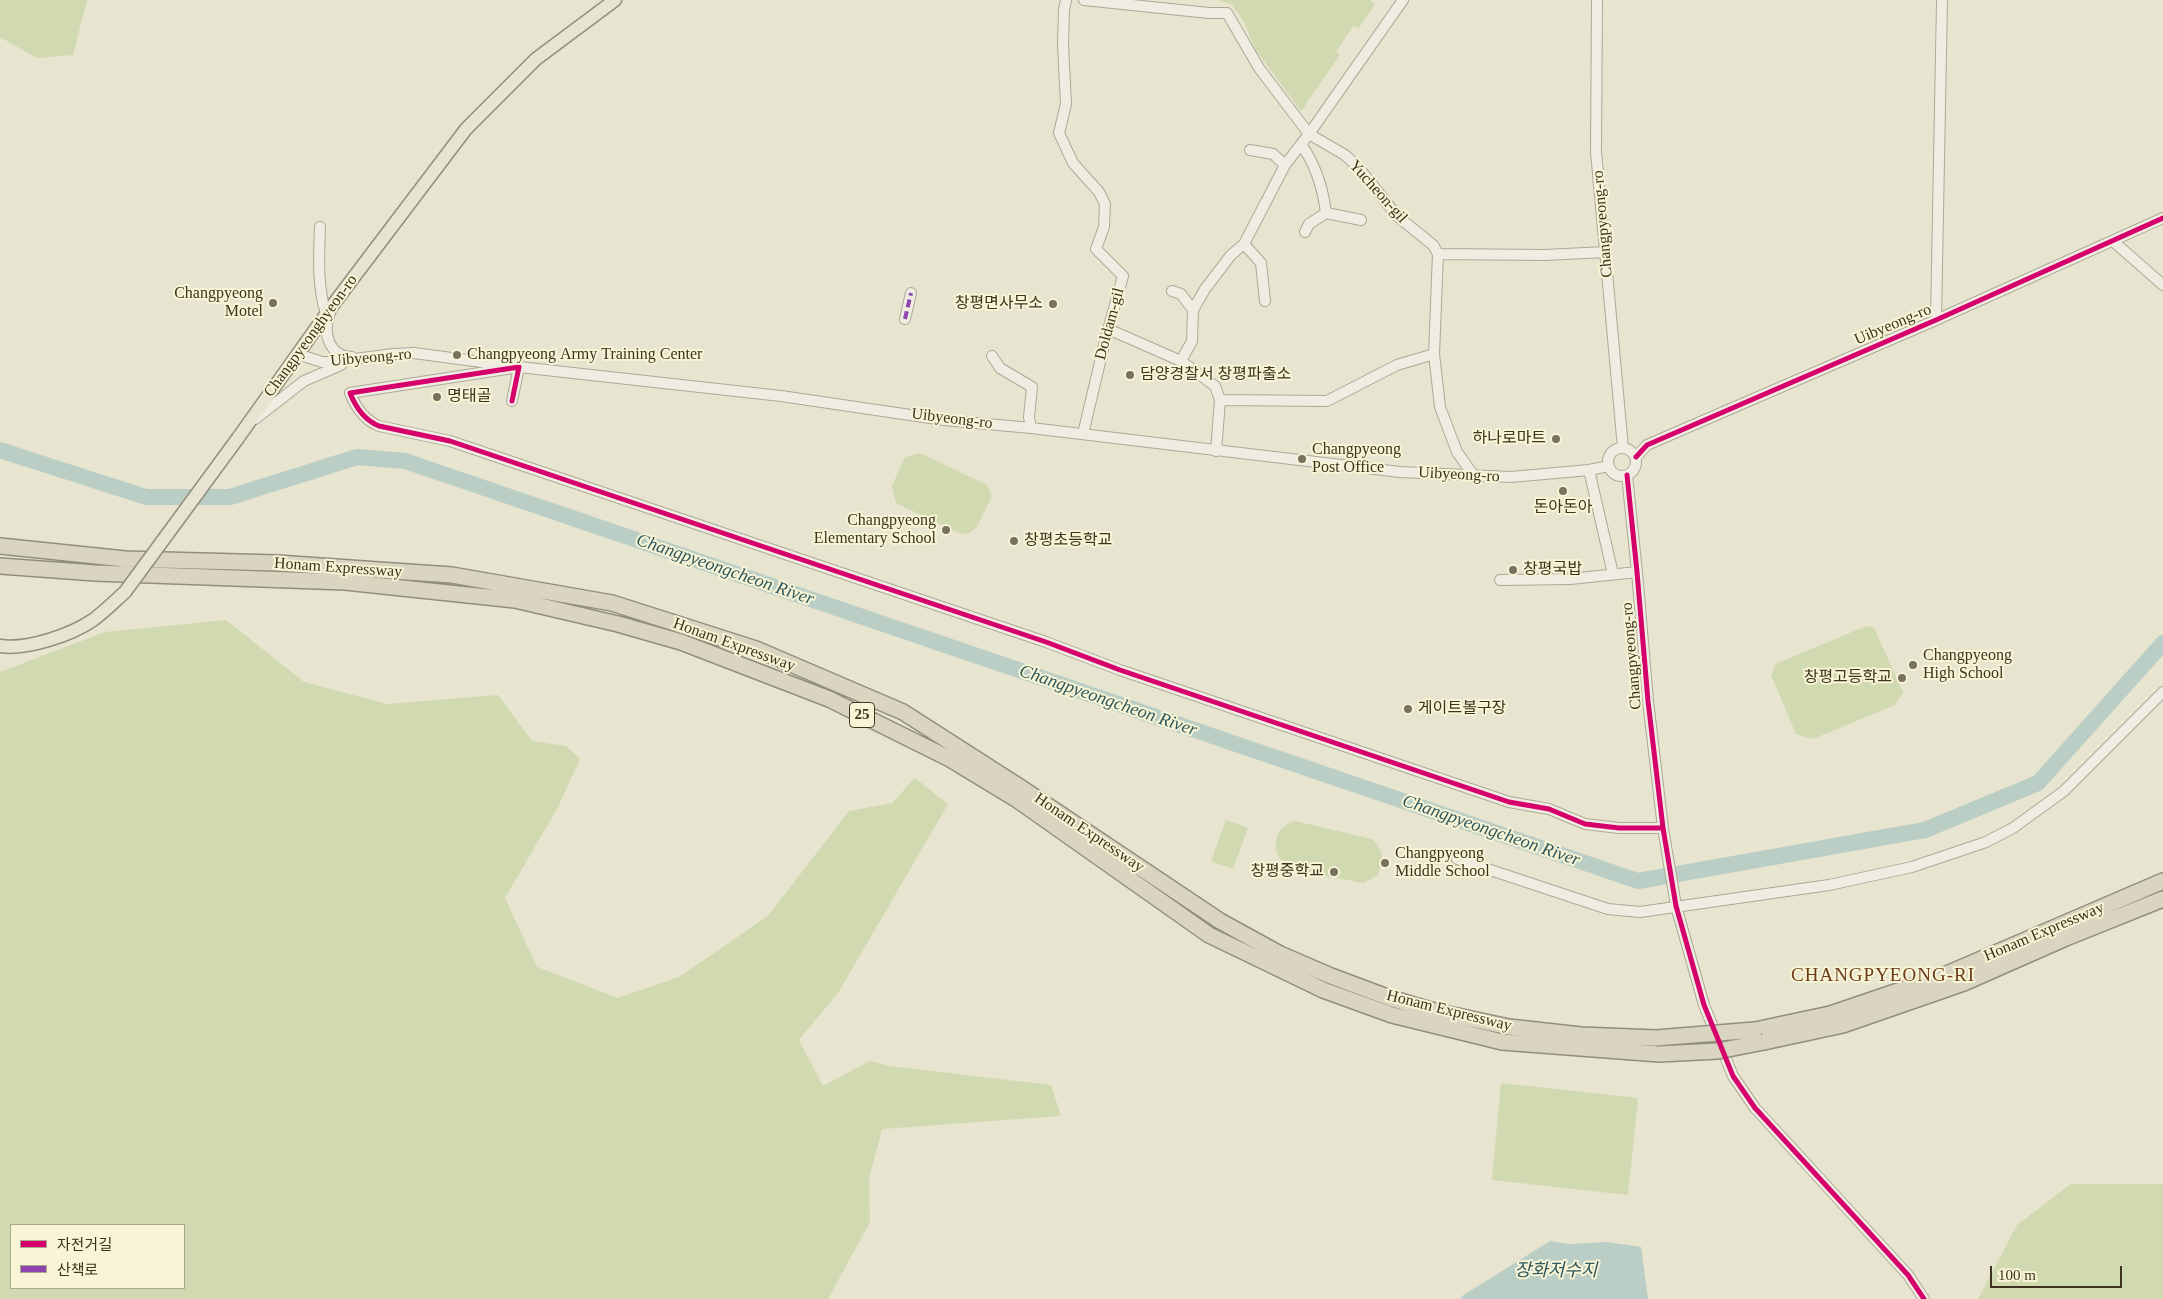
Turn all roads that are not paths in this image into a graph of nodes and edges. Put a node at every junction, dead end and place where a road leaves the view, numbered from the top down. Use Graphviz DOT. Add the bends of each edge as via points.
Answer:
graph roads {
  1 [pos="615,0"];
  2 [pos="1066,0"];
  3 [pos="1084,0"];
  4 [pos="1403,0"];
  5 [pos="1597,0"];
  6 [pos="1942,0"];
  7 [pos="1309,134"];
  8 [pos="1301,144"];
  9 [pos="1250,150"];
  10 [pos="1285,165"];
  11 [pos="1326,213"];
  12 [pos="2163,218"];
  13 [pos="1360,220"];
  14 [pos="320,227"];
  15 [pos="1305,232"];
  16 [pos="2114,242"];
  17 [pos="1244,244"];
  18 [pos="1606,252"];
  19 [pos="1438,254"];
  20 [pos="2163,285"];
  21 [pos="1172,291"];
  22 [pos="912,294"];
  23 [pos="336,300"];
  24 [pos="1265,302"];
  25 [pos="1193,310"];
  26 [pos="326,314"];
  27 [pos="905,319"];
  28 [pos="1936,320"];
  29 [pos="1108,329"];
  30 [pos="297,354"];
  31 [pos="1434,354"];
  32 [pos="992,356"];
  33 [pos="364,358"];
  34 [pos="1181,361"];
  35 [pos="519,367"];
  36 [pos="1220,400"];
  37 [pos="512,401"];
  38 [pos="1031,428"];
  39 [pos="241,433"];
  40 [pos="1083,434"];
  41 [pos="1623,448"];
  42 [pos="1216,451"];
  43 [pos="1636,457"];
  44 [pos="1609,466"];
  45 [pos="1589,470"];
  46 [pos="1474,476"];
  47 [pos="1627,476"];
  48 [pos="0,546"];
  49 [pos="0,566"];
  50 [pos="1638,572"];
  51 [pos="1613,574"];
  52 [pos="1500,580"];
  53 [pos="0,646"];
  54 [pos="2163,692"];
  55 [pos="1664,832"];
  56 [pos="1457,859"];
  57 [pos="2163,881"];
  58 [pos="2163,899"];
  59 [pos="1676,906"];
  60 [pos="1760,1036"];
  61 [pos="1924,1299"];
  1 -- 23 [label="main road, Changpyeonghyeon-ro" via="536,59 466,129"];
  2 -- 29 [label="street, Doldam-gil" via="1063,45 1066,104 1059,134 1073,163 1105,204 1104,227 1096,248 1123,276"];
  3 -- 7 [label="street" via="1227,13 1258,68"];
  4 -- 7 [label="street"];
  5 -- 18 [label="street, Changpyeong-ro" via="1596,152"];
  6 -- 28 [label="street"];
  7 -- 8 [label="street"];
  7 -- 19 [label="street, Yucheon-gil" via="1345,155 1359,168 1397,216 1433,245"];
  8 -- 10 [label="street"];
  8 -- 11 [label="street" via="1310,156 1321,185"];
  9 -- 10 [label="street" via="1273,154"];
  10 -- 17 [label="street"];
  11 -- 13 [label="street"];
  11 -- 15 [label="street" via="1309,224"];
  12 -- 16 [label="street, Uibyeong-ro"];
  14 -- 26 [label="street" via="319,274"];
  16 -- 20 [label="street"];
  16 -- 28 [label="street, Uibyeong-ro"];
  17 -- 24 [label="street" via="1262,263"];
  17 -- 25 [label="street" via="1230,255"];
  18 -- 19 [label="street"];
  18 -- 41 [label="street, Changpyeong-ro"];
  19 -- 31 [label="street"];
  21 -- 25 [label="street" via="1181,294"];
  22 -- 27 [label="street"];
  23 -- 26 [label="main road, Changpyeonghyeon-ro"];
  23 -- 33 [label="street" via="326,325 328,340 340,356"];
  25 -- 34 [label="street" via="1192,341"];
  26 -- 30 [label="main road, Changpyeonghyeon-ro"];
  28 -- 43 [label="street, Uibyeong-ro" via="1647,445"];
  29 -- 34 [label="street"];
  29 -- 40 [label="street, Doldam-gil"];
  30 -- 33 [label="street, Uibyeong-ro" via="322,362"];
  30 -- 39 [label="main road, Changpyeonghyeon-ro"];
  31 -- 36 [label="street" via="1397,365 1327,401"];
  31 -- 46 [label="street" via="1440,407 1457,452"];
  32 -- 38 [label="street" via="1000,368 1032,387"];
  33 -- 35 [label="street, Uibyeong-ro" via="414,353"];
  33 -- 39 [label="street" via="304,381"];
  34 -- 36 [label="street" via="1215,386"];
  35 -- 37 [label="street"];
  35 -- 38 [label="street, Uibyeong-ro"];
  35 -- 55 [label="street" via="350,393 368,422 379,426 450,441 1509,802 1549,809 1585,824"];
  36 -- 42 [label="street"];
  38 -- 40 [label="street, Uibyeong-ro"];
  39 -- 53 [label="main road, Changpyeonghyeon-ro, bridge" via="125,592 93,620 76,630 35,644"];
  40 -- 42 [label="street, Uibyeong-ro"];
  41 -- 43 [label="street"];
  41 -- 44 [label="street" via="1613,451 1608,459"];
  42 -- 46 [label="street, Uibyeong-ro" via="1400,472"];
  43 -- 47 [label="street" via="1636,467"];
  44 -- 45 [label="street, Uibyeong-ro"];
  44 -- 47 [label="street" via="1616,475"];
  45 -- 46 [label="street, Uibyeong-ro" via="1511,477"];
  45 -- 51 [label="street"];
  47 -- 50 [label="street, Changpyeong-ro"];
  48 -- 60 [label="highway, Honam Expressway / 25, bridge" via="125,559 277,563 452,575 612,603 756,649 903,712 1220,921 1280,954 1390,998 1509,1027 1581,1035 1656,1038"];
  49 -- 60 [label="highway, Honam Expressway / 25, bridge" via="96,573 344,582 515,600 627,626 681,642 829,699 950,759 1016,799 1209,935 1323,990 1392,1015 1502,1042 1659,1054 1718,1051"];
  50 -- 51 [label="street"];
  50 -- 55 [label="street, Changpyeong-ro" via="1648,701"];
  51 -- 52 [label="street" via="1570,579"];
  54 -- 59 [label="street" via="2064,791 2013,828 1986,842 1912,867 1829,885"];
  55 -- 59 [label="street, Changpyeong-ro"];
  56 -- 59 [label="street" via="1608,908 1640,912"];
  57 -- 60 [label="highway, Honam Expressway / 25" via="1942,976"];
  58 -- 60 [label="highway, Honam Expressway / 25" via="1964,983 1843,1025"];
  59 -- 61 [label="street, Changpyeong-ro" via="1704,1005 1733,1076 1755,1108 1908,1275"];
}
